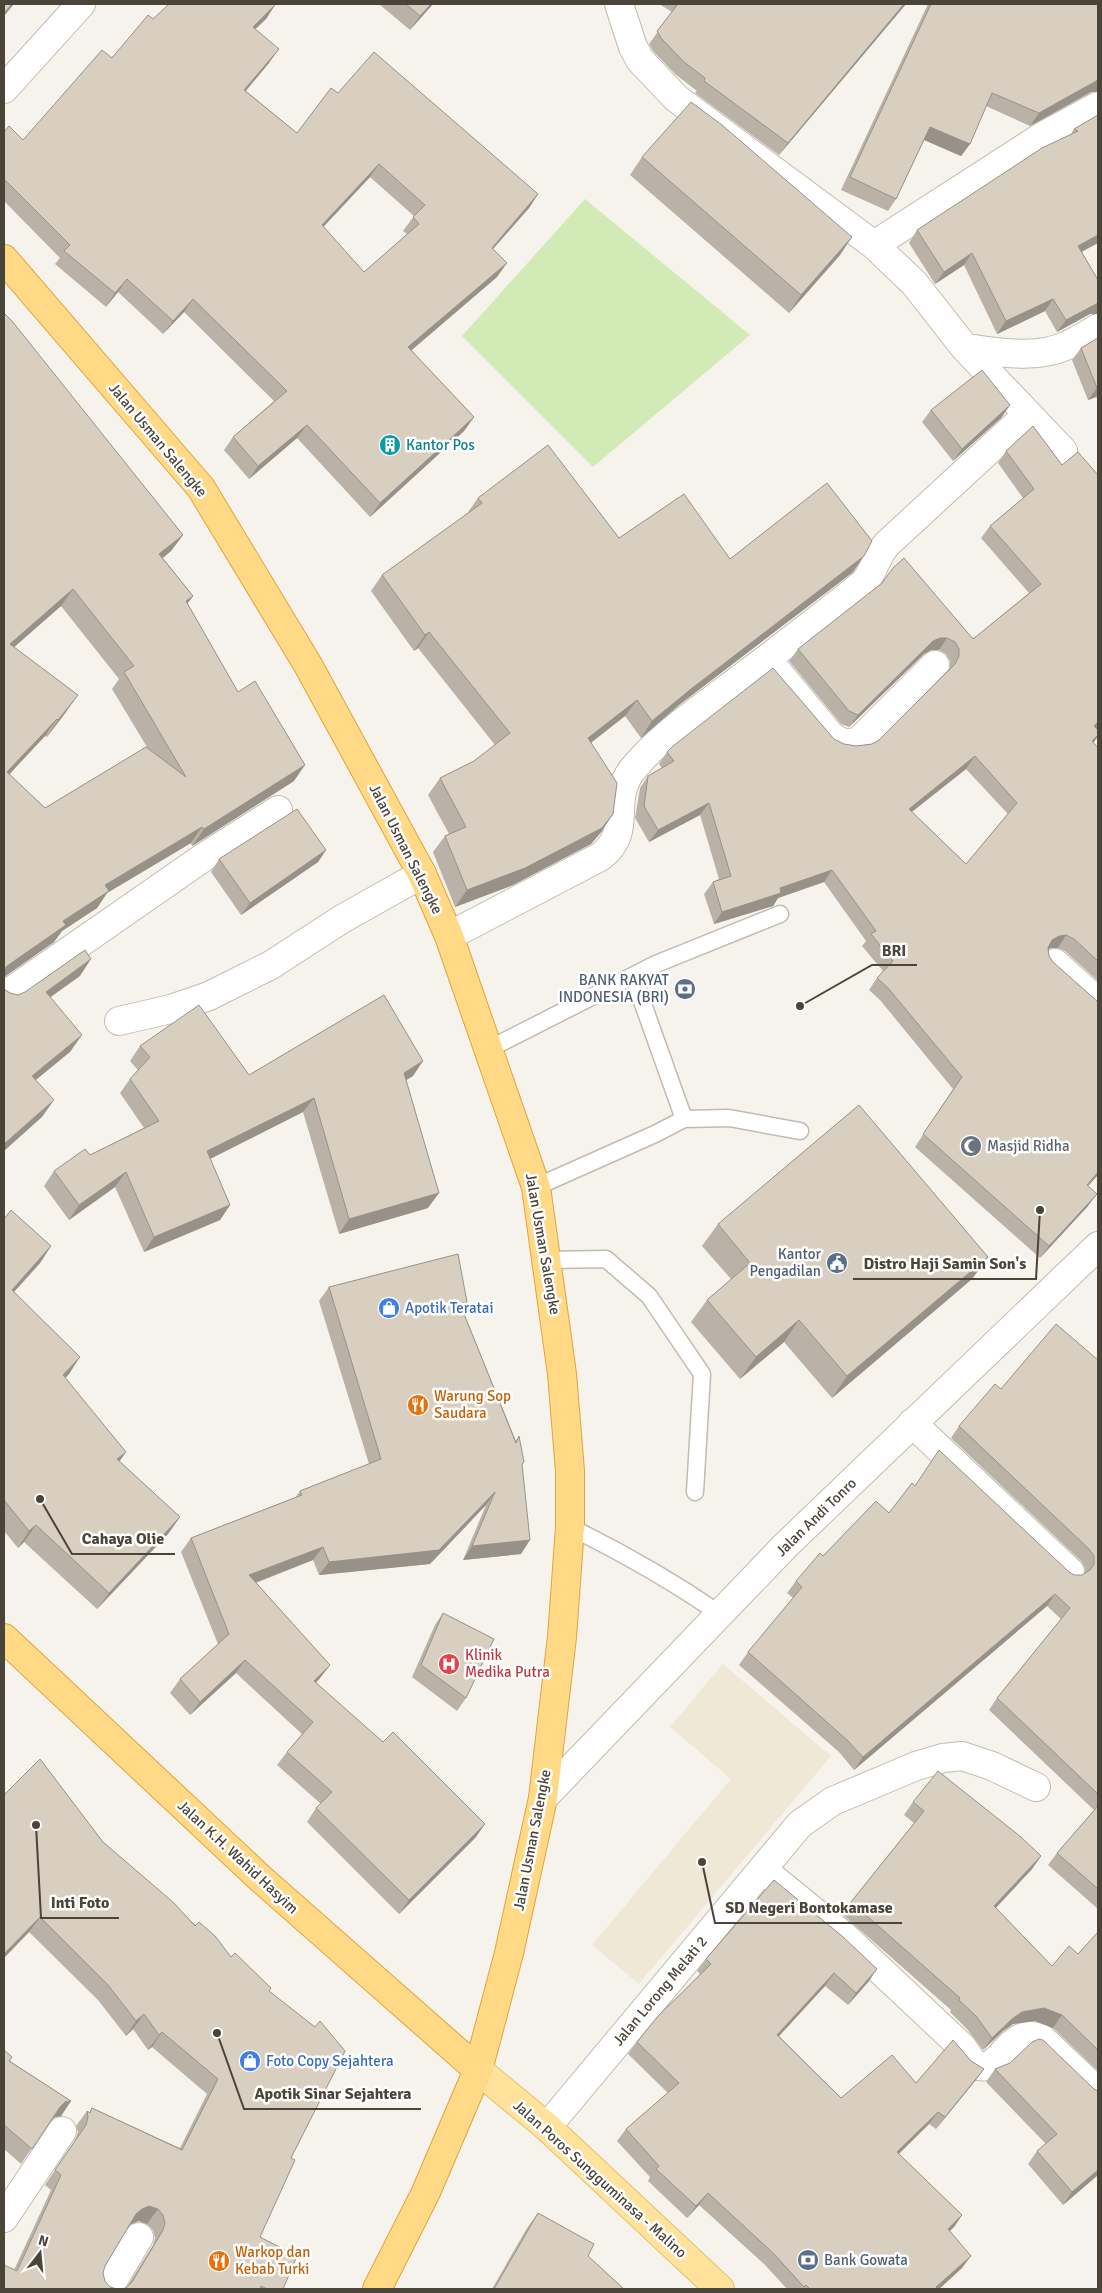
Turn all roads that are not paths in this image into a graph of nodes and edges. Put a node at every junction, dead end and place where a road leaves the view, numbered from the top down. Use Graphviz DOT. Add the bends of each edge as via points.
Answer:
graph roads {
  1 [pos="81,4"];
  2 [pos="619,4"];
  3 [pos="4,89"];
  4 [pos="1098,106"];
  5 [pos="874,244"];
  6 [pos="4,259"];
  7 [pos="1098,328"];
  8 [pos="965,348"];
  9 [pos="1028,414"];
  10 [pos="1063,451"];
  11 [pos="767,659"];
  12 [pos="935,664"];
  13 [pos="278,810"];
  14 [pos="422,874"];
  15 [pos="780,914"];
  16 [pos="449,936"];
  17 [pos="1055,963"];
  18 [pos="633,976"];
  19 [pos="4,996"];
  20 [pos="1098,1002"];
  21 [pos="119,1021"];
  22 [pos="489,1049"];
  23 [pos="684,1119"];
  24 [pos="800,1131"];
  25 [pos="536,1187"];
  26 [pos="1098,1246"];
  27 [pos="547,1260"];
  28 [pos="912,1423"];
  29 [pos="695,1492"];
  30 [pos="570,1527"];
  31 [pos="1070,1572"];
  32 [pos="720,1614"];
  33 [pos="4,1638"];
  34 [pos="1036,1787"];
  35 [pos="544,1798"];
  36 [pos="763,1870"];
  37 [pos="478,2070"];
  38 [pos="1096,2090"];
  39 [pos="547,2127"];
  40 [pos="62,2131"];
  41 [pos="4,2218"];
  42 [pos="139,2237"];
  43 [pos="108,2289"];
  44 [pos="377,2289"];
  45 [pos="720,2289"];
  1 -- 3 [label="street"];
  2 -- 5 [label="street" via="640,60 676,98"];
  4 -- 5 [label="street" via="1043,136"];
  5 -- 8 [label="street" via="914,283"];
  6 -- 14 [label="highway, Jalan Usman Salengke" via="201,488 308,665"];
  7 -- 8 [label="street" via="1067,346 1044,352 1023,354"];
  8 -- 9 [label="street"];
  9 -- 10 [label="street"];
  9 -- 11 [label="street" via="887,544 877,555 872,574 864,583"];
  11 -- 12 [label="street" via="830,735 849,744 859,741"];
  11 -- 16 [label="street" via="662,740 632,770 620,793 620,832 610,850"];
  13 -- 19 [label="street" via="204,857"];
  14 -- 16 [label="highway, Jalan Usman Salengke"];
  14 -- 21 [label="street" via="342,919 271,965 209,996"];
  15 -- 18 [label="lane"];
  16 -- 22 [label="highway, Jalan Usman Salengke"];
  17 -- 20 [label="street"];
  18 -- 22 [label="lane"];
  18 -- 23 [label="lane"];
  22 -- 25 [label="highway, Jalan Usman Salengke"];
  23 -- 24 [label="lane" via="729,1118"];
  23 -- 25 [label="lane"];
  25 -- 27 [label="highway, Jalan Usman Salengke"];
  26 -- 28 [label="street, Jalan Andi Tonro"];
  27 -- 29 [label="lane" via="606,1259 649,1296 702,1374"];
  27 -- 30 [label="highway, Jalan Usman Salengke" via="562,1374 570,1471"];
  28 -- 31 [label="street"];
  28 -- 32 [label="street, Jalan Andi Tonro"];
  30 -- 32 [label="lane" via="622,1552"];
  30 -- 35 [label="highway, Jalan Usman Salengke" via="562,1637"];
  32 -- 35 [label="street, Jalan Andi Tonro"];
  33 -- 37 [label="highway, Jalan K.H. Wahid Hasyim" via="260,1879"];
  34 -- 36 [label="street, Jalan Lorong Melati 2" via="962,1756 942,1758 833,1801 800,1824"];
  35 -- 37 [label="highway, Jalan Usman Salengke" via="509,1953"];
  36 -- 38 [label="street" via="844,1936 961,2046 978,2066 987,2066 1026,2034 1034,2035"];
  36 -- 39 [label="street, Jalan Lorong Melati 2"];
  37 -- 39 [label="main road, Jalan Poros Sungguminasa - Malino"];
  37 -- 44 [label="highway, Jalan Usman Salengke" via="426,2192"];
  39 -- 45 [label="main road, Jalan Poros Sungguminasa - Malino"];
  40 -- 41 [label="street"];
  42 -- 43 [label="street"];
}
